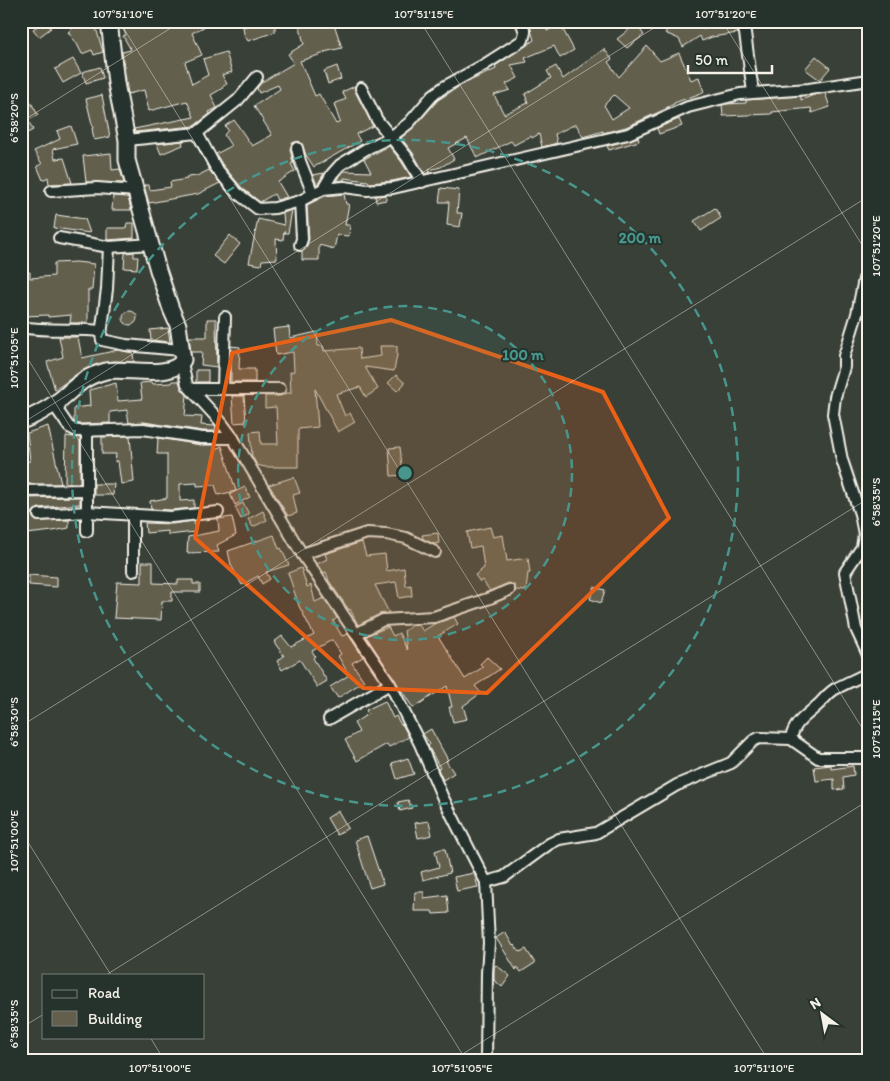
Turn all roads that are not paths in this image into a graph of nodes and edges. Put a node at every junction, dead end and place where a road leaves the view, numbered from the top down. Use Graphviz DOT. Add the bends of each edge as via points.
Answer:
graph roads {
  1 [pos="109,21"];
  2 [pos="521,21"];
  3 [pos="741,21"];
  4 [pos="257,78"];
  5 [pos="869,80"];
  6 [pos="361,88"];
  7 [pos="753,92"];
  8 [pos="197,133"];
  9 [pos="392,137"];
  10 [pos="127,140"];
  11 [pos="297,148"];
  12 [pos="422,182"];
  13 [pos="323,189"];
  14 [pos="51,191"];
  15 [pos="136,191"];
  16 [pos="313,194"];
  17 [pos="300,201"];
  18 [pos="59,238"];
  19 [pos="150,244"];
  20 [pos="300,245"];
  21 [pos="109,247"];
  22 [pos="869,274"];
  23 [pos="225,317"];
  24 [pos="21,327"];
  25 [pos="102,331"];
  26 [pos="181,356"];
  27 [pos="223,389"];
  28 [pos="280,389"];
  29 [pos="192,390"];
  30 [pos="63,397"];
  31 [pos="21,421"];
  32 [pos="87,432"];
  33 [pos="233,438"];
  34 [pos="88,490"];
  35 [pos="21,491"];
  36 [pos="87,512"];
  37 [pos="218,512"];
  38 [pos="39,514"];
  39 [pos="133,515"];
  40 [pos="87,531"];
  41 [pos="435,552"];
  42 [pos="302,554"];
  43 [pos="133,571"];
  44 [pos="509,590"];
  45 [pos="356,634"];
  46 [pos="869,657"];
  47 [pos="869,672"];
  48 [pos="390,684"];
  49 [pos="329,719"];
  50 [pos="791,739"];
  51 [pos="869,758"];
  52 [pos="486,882"];
  53 [pos="486,1060"];
  1 -- 10 [label="street"];
  2 -- 9 [label="street" via="525,32 523,40 433,95"];
  3 -- 7 [label="street"];
  4 -- 8 [label="street" via="238,100"];
  5 -- 7 [label="street" via="809,89"];
  6 -- 9 [label="street" via="377,120"];
  7 -- 12 [label="street" via="688,108 628,134"];
  8 -- 10 [label="street"];
  8 -- 17 [label="street" via="216,168 237,193 258,209"];
  9 -- 12 [label="street"];
  9 -- 13 [label="street" via="340,164"];
  10 -- 15 [label="street" via="127,160"];
  11 -- 16 [label="street"];
  12 -- 13 [label="street" via="367,190"];
  13 -- 16 [label="street"];
  14 -- 15 [label="street" via="97,188"];
  15 -- 19 [label="street"];
  16 -- 17 [label="street"];
  17 -- 20 [label="street"];
  18 -- 21 [label="street"];
  19 -- 21 [label="street"];
  19 -- 26 [label="street" via="178,326"];
  21 -- 25 [label="street"];
  22 -- 46 [label="street" via="864,280 844,356 833,414 842,460 863,525 863,544 845,572 856,629"];
  23 -- 27 [label="street"];
  24 -- 25 [label="street"];
  25 -- 26 [label="street" via="102,340"];
  26 -- 29 [label="street" via="187,385"];
  26 -- 30 [label="street" via="176,368 97,374 79,382"];
  27 -- 28 [label="street"];
  27 -- 29 [label="street"];
  29 -- 33 [label="street"];
  30 -- 31 [label="street"];
  30 -- 32 [label="street" via="58,411 62,420 73,430"];
  32 -- 33 [label="street" via="143,428 202,438"];
  32 -- 34 [label="street"];
  33 -- 42 [label="street"];
  34 -- 35 [label="street"];
  34 -- 36 [label="street"];
  36 -- 38 [label="street"];
  36 -- 39 [label="street"];
  36 -- 40 [label="street"];
  37 -- 39 [label="street" via="171,517"];
  39 -- 43 [label="street"];
  41 -- 42 [label="street" via="406,538 367,533"];
  42 -- 45 [label="street"];
  44 -- 45 [label="street" via="434,617 382,620"];
  45 -- 48 [label="street"];
  47 -- 50 [label="street" via="828,694 804,716 793,730"];
  48 -- 49 [label="street"];
  48 -- 52 [label="street"];
  50 -- 51 [label="street" via="818,758"];
  50 -- 52 [label="street" via="759,738 731,763 677,786 596,833 566,837 549,844 504,877"];
  52 -- 53 [label="street" via="490,943"];
}
